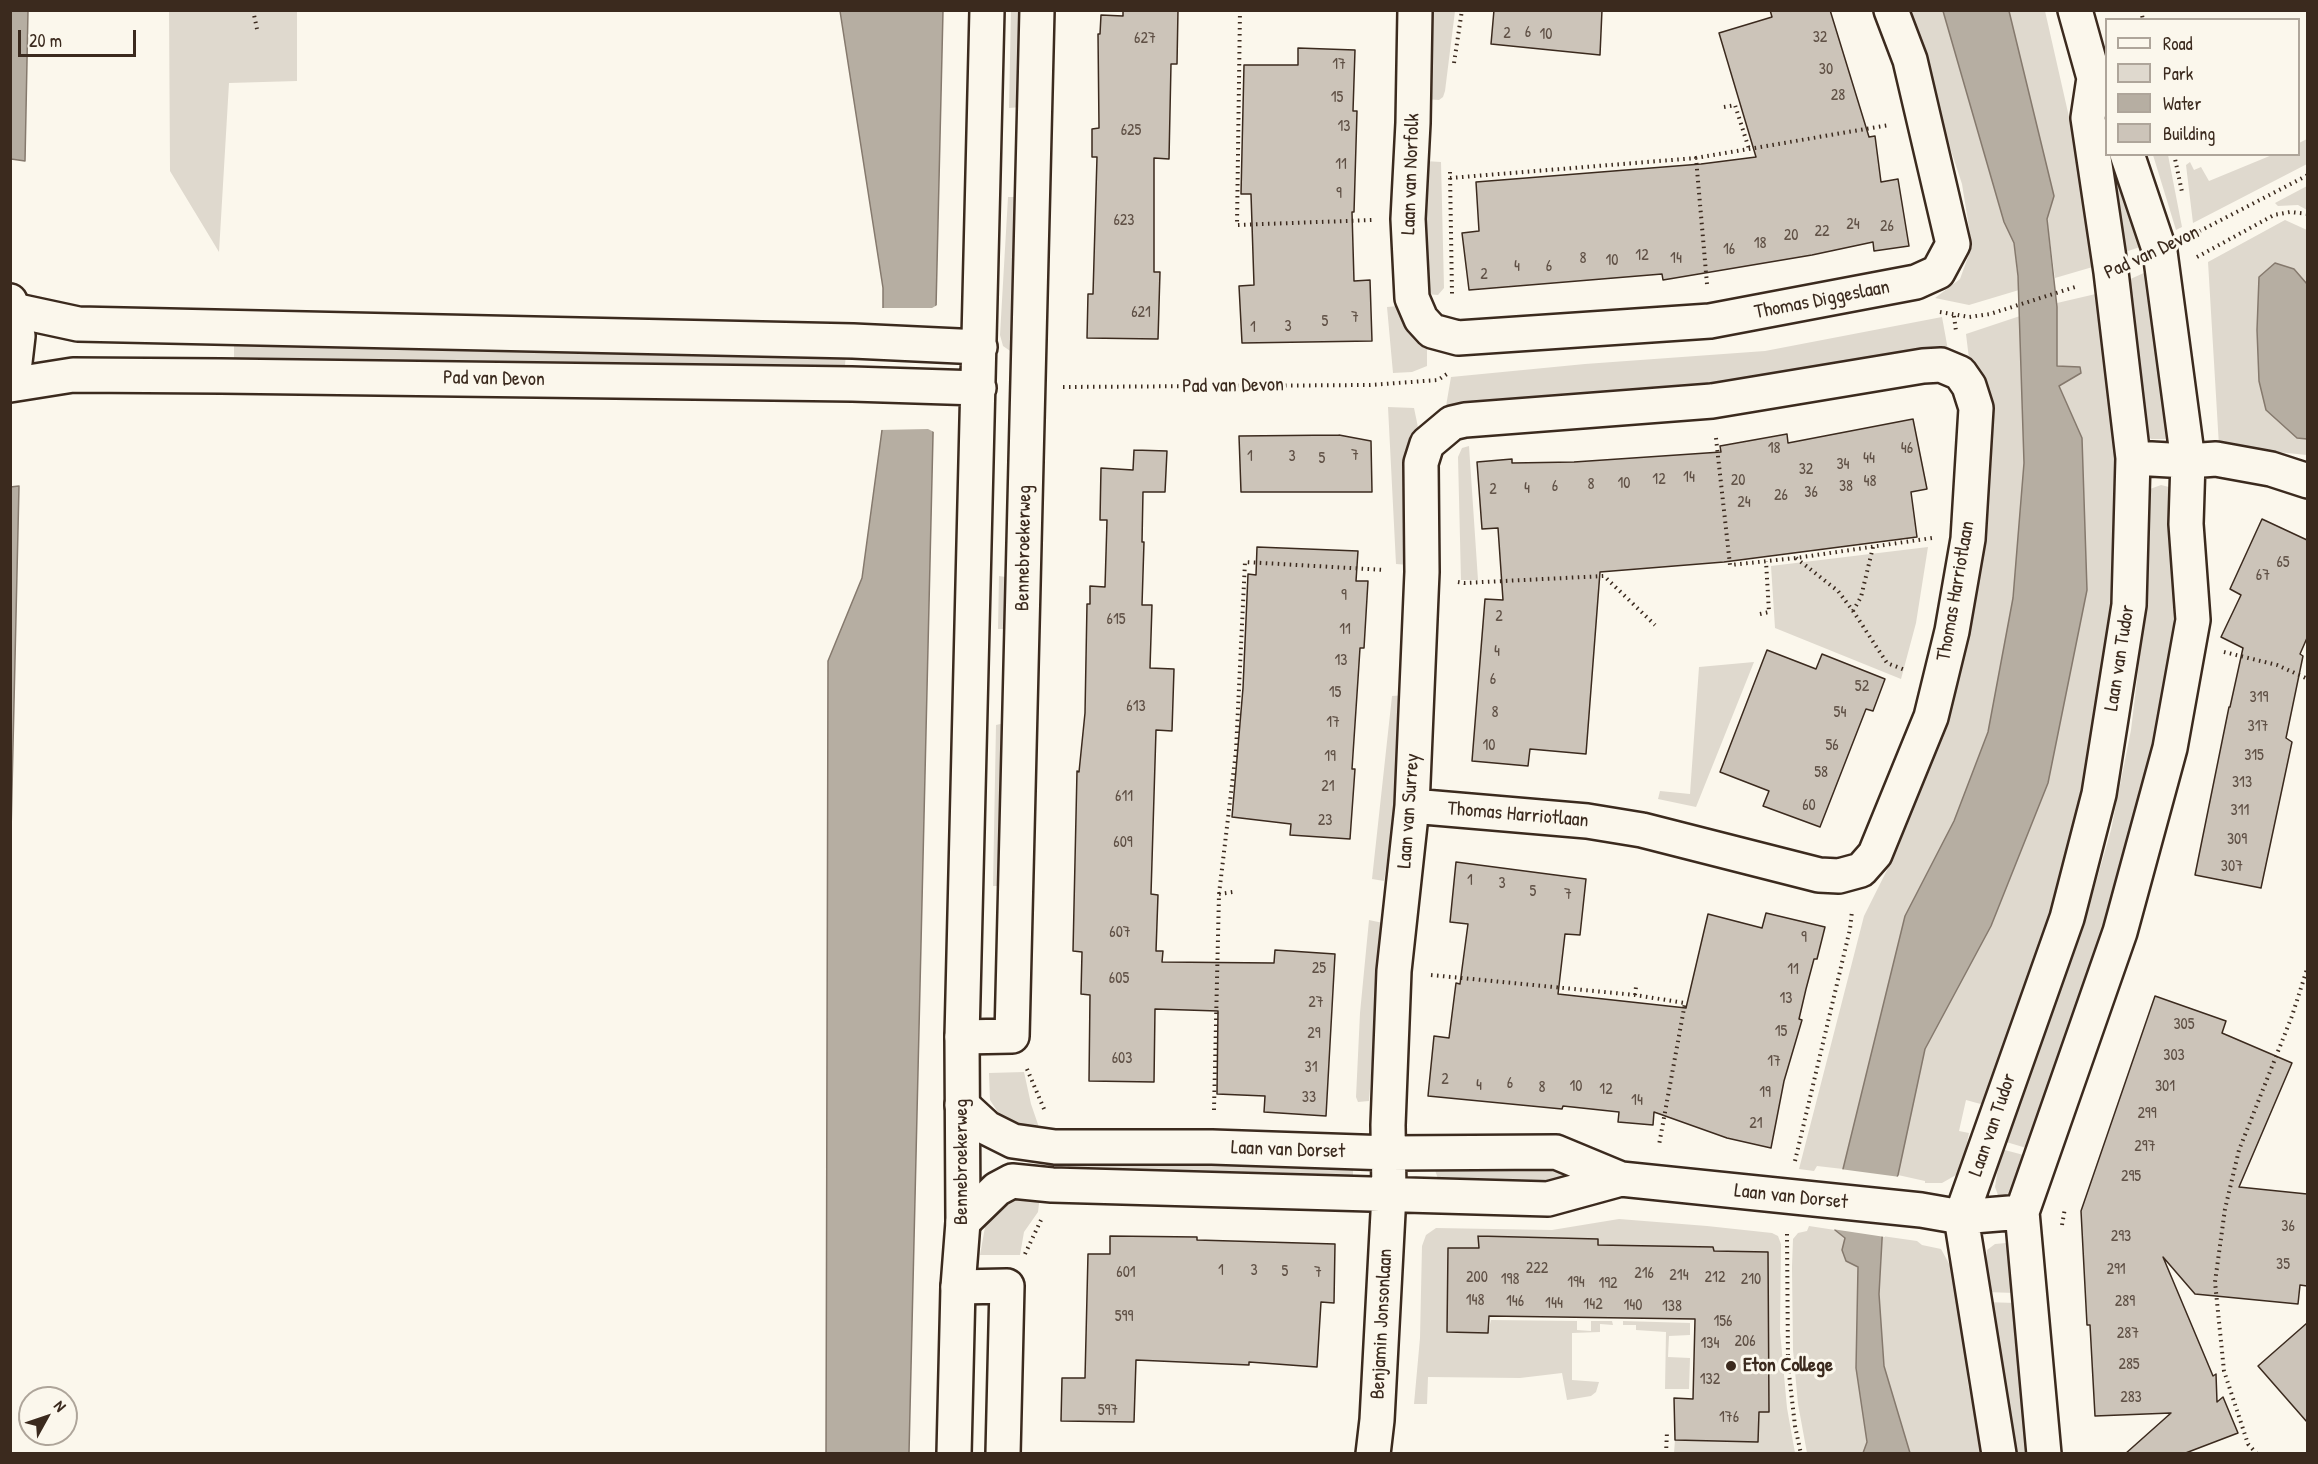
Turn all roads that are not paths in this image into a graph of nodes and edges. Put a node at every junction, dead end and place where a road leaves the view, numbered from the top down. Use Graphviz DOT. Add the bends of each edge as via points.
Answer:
graph roads {
  1 [pos="987,10"];
  2 [pos="1037,10"];
  3 [pos="1415,10"];
  4 [pos="1891,10"];
  5 [pos="2075,10"];
  6 [pos="2100,89"];
  7 [pos="2128,156"];
  8 [pos="12,307"];
  9 [pos="1445,335"];
  10 [pos="966,346"];
  11 [pos="10,374"];
  12 [pos="10,385"];
  13 [pos="965,388"];
  14 [pos="1437,433"];
  15 [pos="2133,458"];
  16 [pos="2188,461"];
  17 [pos="2307,481"];
  18 [pos="1412,806"];
  19 [pos="963,1037"];
  20 [pos="962,1105"];
  21 [pos="1390,1153"];
  22 [pos="1637,1180"];
  23 [pos="1389,1194"];
  24 [pos="2022,1212"];
  25 [pos="1961,1217"];
  26 [pos="963,1222"];
  27 [pos="958,1287"];
  28 [pos="954,1454"];
  29 [pos="1003,1454"];
  30 [pos="1373,1454"];
  31 [pos="1999,1454"];
  32 [pos="2044,1454"];
  1 -- 10 [label="street, Bennebroekerweg"];
  2 -- 19 [label="street, Bennebroekerweg" via="1012,1036"];
  3 -- 9 [label="street, Laan van Norfolk" via="1408,219 1412,298 1421,319"];
  4 -- 9 [label="street, Thomas Diggeslaan" via="1910,60 1953,244 1938,272 1916,282 1710,321"];
  5 -- 6 [label="street, Laan van Tudor"];
  6 -- 15 [label="street, Laan van Tudor" via="2088,118 2099,278"];
  7 -- 16 [label="street" via="2160,252"];
  8 -- 10 [label="street" via="78,324"];
  8 -- 11 [label="street" via="18,336"];
  10 -- 13 [label="street, Bennebroekerweg"];
  12 -- 13 [label="street, Pad van Devon" via="73,375"];
  13 -- 19 [label="street, Bennebroekerweg"];
  14 -- 18 [label="street, Laan van Surrey" via="1427,444 1421,463 1422,572"];
  14 -- 18 [label="street, Thomas Harriotlaan" via="1465,420 1712,401 1941,365 1960,373 1976,408 1968,539 1952,631 1931,717 1875,854 1861,870 1848,875 1819,875 1651,832 1587,820"];
  15 -- 16 [label="street"];
  15 -- 25 [label="street, Laan van Tudor" via="2129,604 2099,794 2067,918"];
  16 -- 17 [label="street" via="2216,459 2271,469"];
  16 -- 24 [label="street" via="2186,524 2193,620 2170,748 2120,932"];
  18 -- 21 [label="street, Laan van Surrey" via="1394,971"];
  19 -- 20 [label="street, Bennebroekerweg"];
  20 -- 21 [label="street, Laan van Dorset" via="987,1128 1013,1141 1055,1147"];
  20 -- 26 [label="street, Bennebroekerweg"];
  21 -- 22 [label="street, Laan van Dorset" via="1556,1152"];
  21 -- 23 [label="street, Laan van Surrey"];
  22 -- 23 [label="street, Laan van Dorset" via="1548,1199"];
  22 -- 25 [label="street, Laan van Dorset"];
  23 -- 26 [label="street, Laan van Dorset" via="1012,1181 997,1189"];
  23 -- 30 [label="street, Benjamin Jonsonlaan"];
  24 -- 25 [label="street"];
  24 -- 32 [label="street"];
  25 -- 31 [label="street, Laan van Tudor"];
  26 -- 27 [label="street, Bennebroekerweg"];
  27 -- 28 [label="street, Bennebroekerweg"];
  27 -- 29 [label="street" via="1007,1286"];
}
